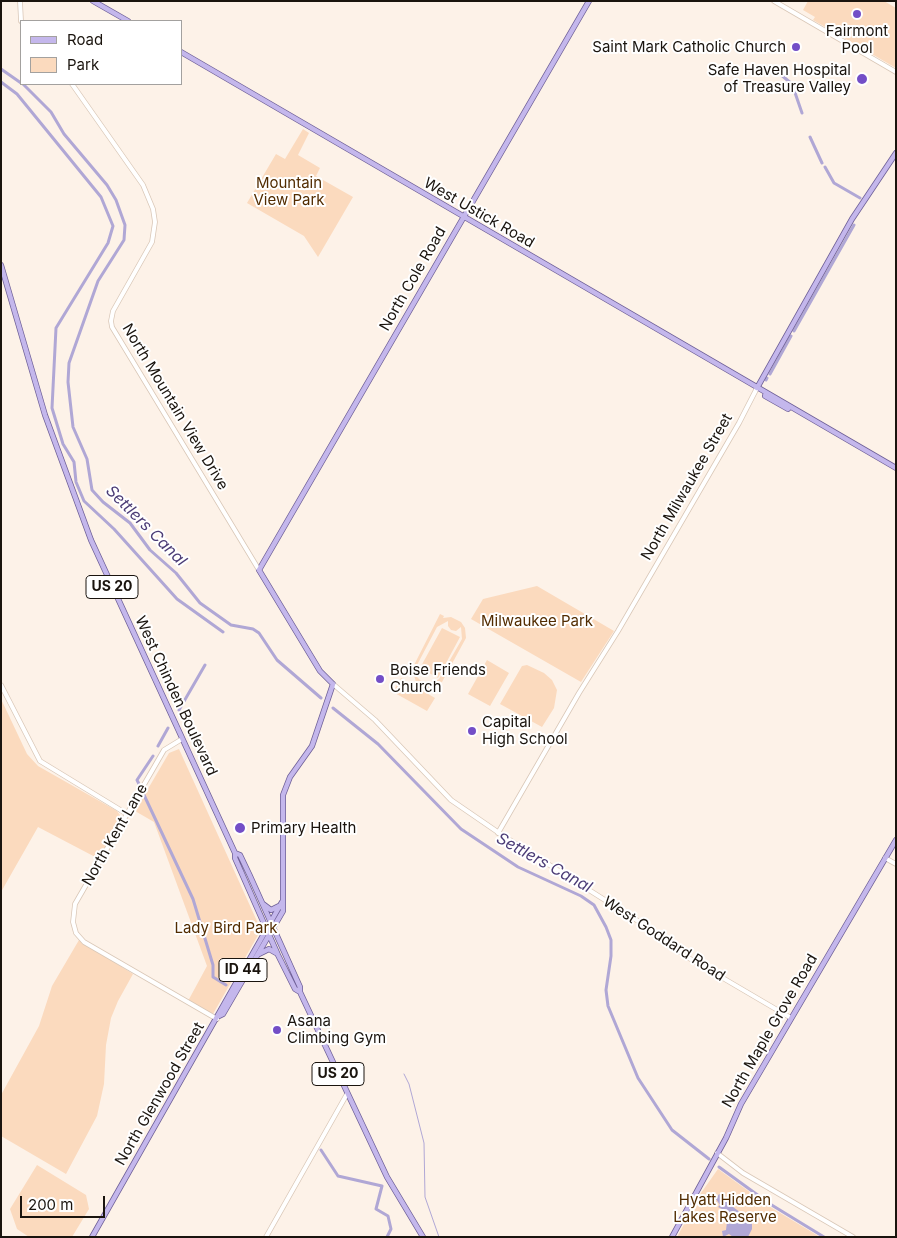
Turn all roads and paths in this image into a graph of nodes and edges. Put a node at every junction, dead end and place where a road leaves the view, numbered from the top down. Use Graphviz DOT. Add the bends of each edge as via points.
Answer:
graph roads {
  1 [pos="20,1"];
  2 [pos="93,1"];
  3 [pos="589,1"];
  4 [pos="774,1"];
  5 [pos="21,20"];
  6 [pos="126,20"];
  7 [pos="182,53"];
  8 [pos="896,72"];
  9 [pos="73,85"];
  10 [pos="896,153"];
  11 [pos="463,218"];
  12 [pos="1,265"];
  13 [pos="756,388"];
  14 [pos="896,468"];
  15 [pos="259,570"];
  16 [pos="334,684"];
  17 [pos="1,685"];
  18 [pos="182,739"];
  19 [pos="127,814"];
  20 [pos="498,833"];
  21 [pos="896,840"];
  22 [pos="235,853"];
  23 [pos="885,858"];
  24 [pos="896,864"];
  25 [pos="260,902"];
  26 [pos="281,904"];
  27 [pos="272,926"];
  28 [pos="268,933"];
  29 [pos="258,954"];
  30 [pos="278,955"];
  31 [pos="300,992"];
  32 [pos="218,1018"];
  33 [pos="791,1018"];
  34 [pos="347,1094"];
  35 [pos="717,1153"];
  36 [pos="92,1237"];
  37 [pos="266,1237"];
  38 [pos="423,1237"];
  39 [pos="672,1237"];
  40 [pos="853,1237"];
  1 -- 5 [label="street"];
  2 -- 6 [label="main road"];
  3 -- 11 [label="main road, North Cole Road"];
  4 -- 8 [label="street"];
  7 -- 11 [label="main road, West Ustick Road"];
  9 -- 15 [label="street, North Mountain View Drive" via="143,185 153,208 152,242 111,316 112,327"];
  10 -- 13 [label="main road, North Milwaukee Street" via="852,219"];
  11 -- 13 [label="main road, West Ustick Road"];
  11 -- 15 [label="main road, North Cole Road"];
  12 -- 18 [label="main road, West Chinden Boulevard / US 20" via="42,408 71,489"];
  13 -- 14 [label="main road, West Ustick Road"];
  13 -- 20 [label="street, North Milwaukee Street" via="744,415 667,548"];
  15 -- 16 [label="main road, North Mountain View Drive" via="320,671"];
  16 -- 20 [label="street, West Goddard Road" via="375,720 451,800"];
  16 -- 26 [label="main road, North Glenwood Street" via="312,746 290,777 283,795"];
  17 -- 19 [label="street" via="32,751 40,761"];
  18 -- 19 [label="street, North Kent Lane" via="164,750"];
  18 -- 22 [label="main road, West Chinden Boulevard / US 20"];
  19 -- 32 [label="street, North Kent Lane" via="74,909 74,928 82,941"];
  20 -- 33 [label="street, West Goddard Road" via="646,926 687,957"];
  21 -- 23 [label="main road, North Maple Grove Road"];
  22 -- 25 [label="main road, West Chinden Boulevard / US 20" via="241,856"];
  22 -- 28 [label="main road, West Chinden Boulevard / US 20"];
  23 -- 24 [label="street"];
  23 -- 33 [label="main road, North Maple Grove Road"];
  25 -- 26 [label="main road" via="271,910"];
  25 -- 27 [label="main road, West Chinden Boulevard / US 20"];
  26 -- 27 [label="main road, North Glenwood Street"];
  27 -- 28 [label="main road, North Glenwood Street / ID 44"];
  27 -- 31 [label="main road, West Chinden Boulevard / US 20"];
  28 -- 29 [label="main road, North Glenwood Street / ID 44"];
  28 -- 30 [label="main road, West Chinden Boulevard / US 20"];
  28 -- 32 [label="main road, North Glenwood Street / ID 44" via="218,1012"];
  29 -- 30 [label="main road" via="269,949"];
  29 -- 32 [label="main road, North Glenwood Street / ID 44" via="224,1014"];
  30 -- 31 [label="main road, West Chinden Boulevard / US 20" via="295,989"];
  31 -- 34 [label="main road, West Chinden Boulevard / US 20"];
  32 -- 36 [label="main road, North Glenwood Street / ID 44"];
  33 -- 35 [label="main road, North Maple Grove Road" via="737,1110"];
  34 -- 37 [label="street"];
  34 -- 38 [label="main road, West Chinden Boulevard / US 20" via="387,1177"];
  35 -- 39 [label="main road, North Maple Grove Road"];
  35 -- 40 [label="street" via="742,1173"];
}
